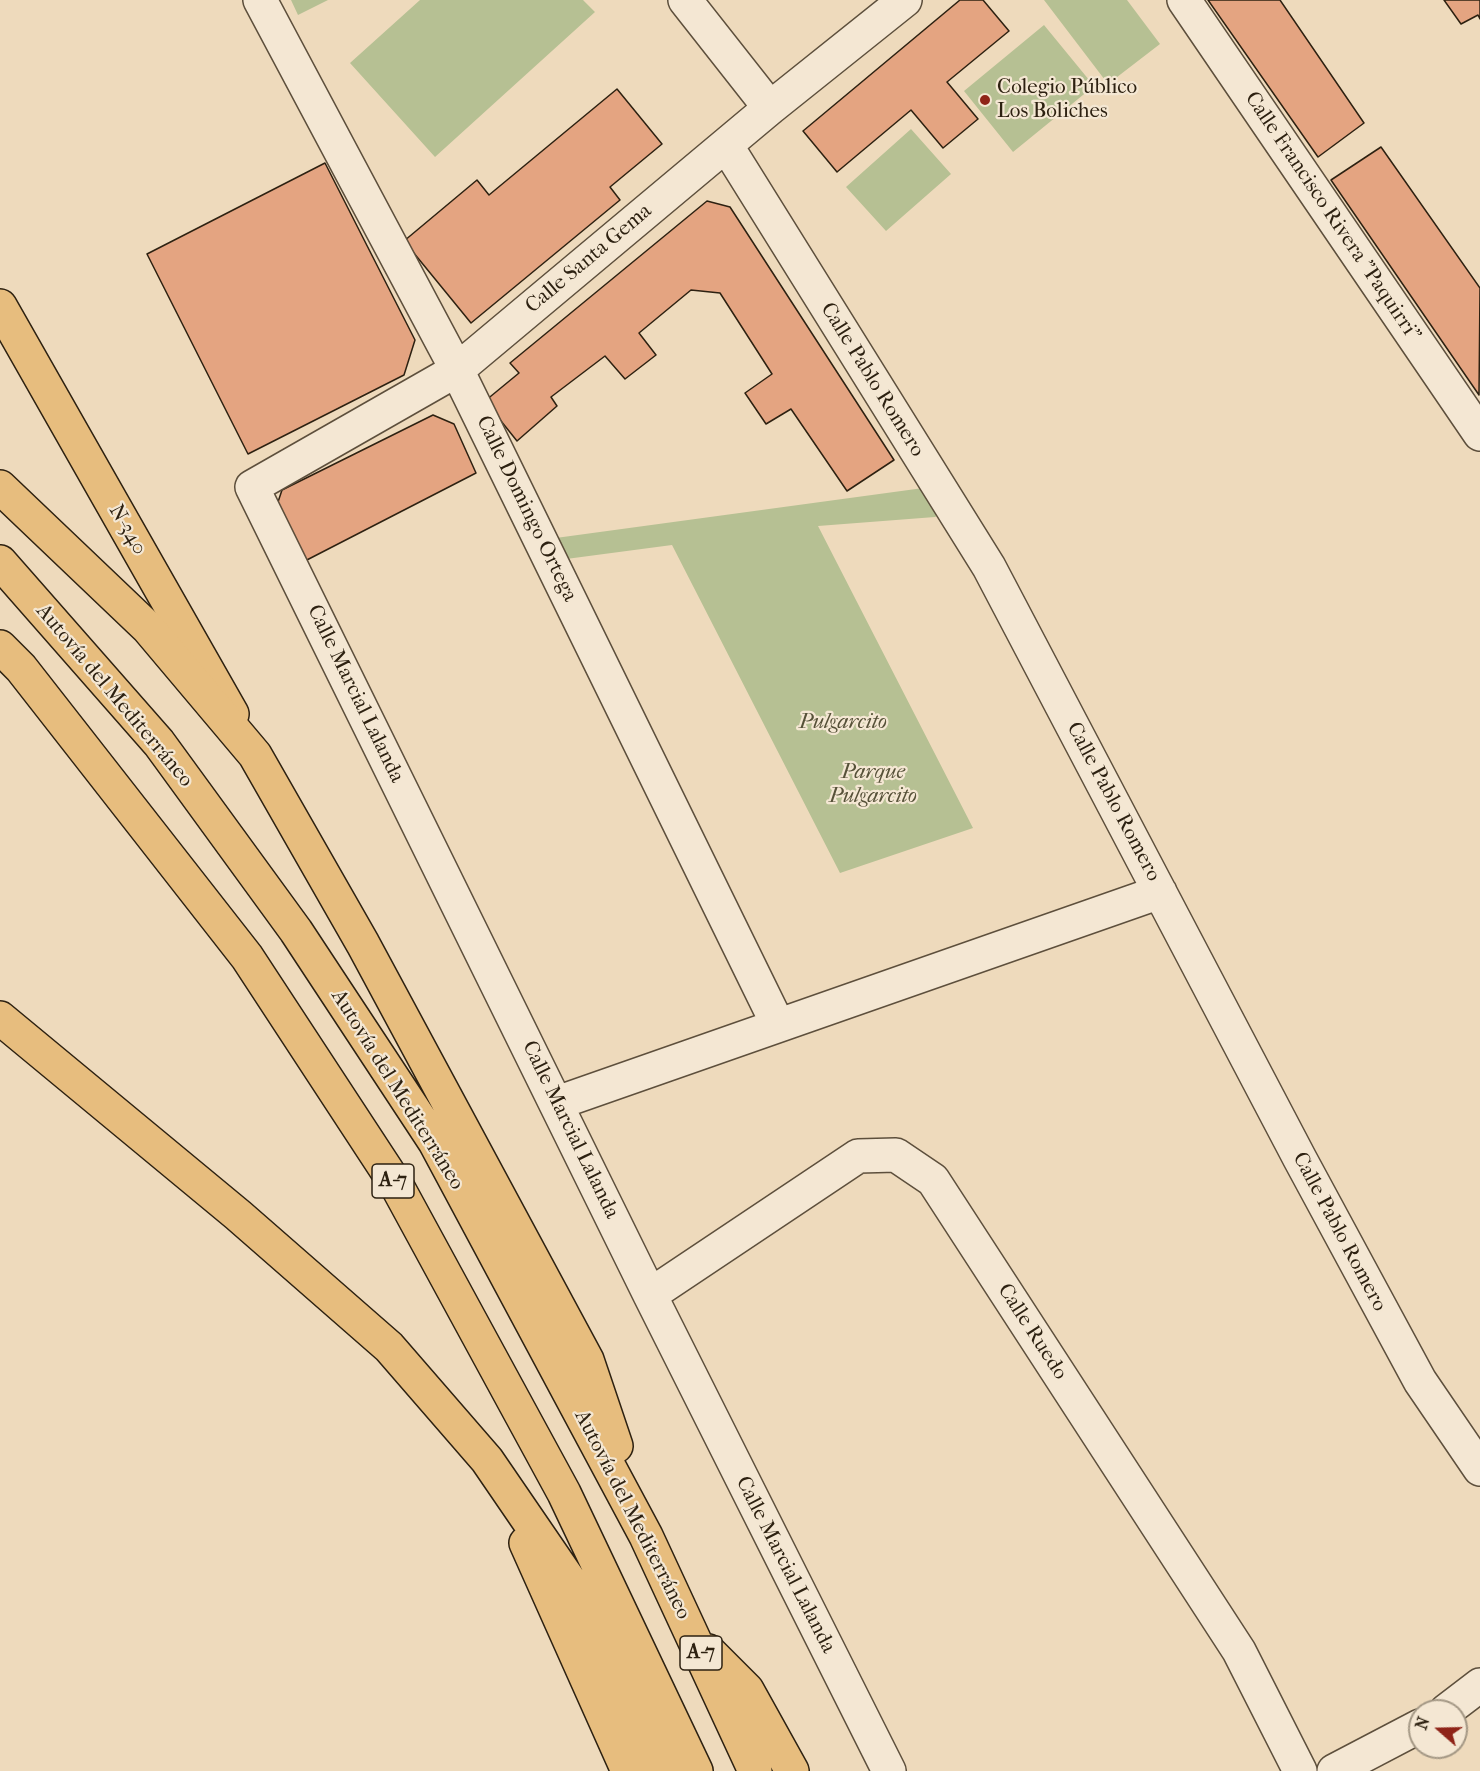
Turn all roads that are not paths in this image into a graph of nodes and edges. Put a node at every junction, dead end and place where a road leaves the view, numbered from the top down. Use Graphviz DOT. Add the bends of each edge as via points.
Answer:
graph roads {
  1 [pos="260,0"];
  2 [pos="685,0"];
  3 [pos="905,0"];
  4 [pos="1184,0"];
  5 [pos="771,108"];
  6 [pos="726,145"];
  7 [pos="0,306"];
  8 [pos="457,370"];
  9 [pos="1480,434"];
  10 [pos="0,487"];
  11 [pos="252,487"];
  12 [pos="0,562"];
  13 [pos="0,647"];
  14 [pos="255,754"];
  15 [pos="1160,892"];
  16 [pos="0,1018"];
  17 [pos="778,1025"];
  18 [pos="557,1103"];
  19 [pos="650,1295"];
  20 [pos="487,1460"];
  21 [pos="1480,1469"];
  22 [pos="646,1536"];
  23 [pos="692,1635"];
  24 [pos="1480,1684"];
  25 [pos="1461,1699"];
  26 [pos="1408,1732"];
  27 [pos="628,1771"];
  28 [pos="662,1771"];
  29 [pos="696,1771"];
  30 [pos="755,1771"];
  31 [pos="792,1771"];
  32 [pos="888,1771"];
  33 [pos="1300,1771"];
  34 [pos="1334,1771"];
  1 -- 8 [label="street, Calle Domingo Ortega"];
  2 -- 5 [label="street"];
  3 -- 5 [label="street, Calle Santa Gema"];
  4 -- 9 [label="street, Calle Francisco Rivera \"Paquirri\""];
  5 -- 6 [label="street, Calle Santa Gema"];
  6 -- 8 [label="street, Calle Santa Gema"];
  6 -- 15 [label="street, Calle Pablo Romero" via="989,567"];
  7 -- 14 [label="main road, N-340"];
  8 -- 11 [label="street, Calle Santa Gema"];
  8 -- 17 [label="street, Calle Domingo Ortega"];
  10 -- 14 [label="main road" via="148,628"];
  11 -- 18 [label="street, Calle Marcial Lalanda"];
  12 -- 22 [label="main road, Autovía del Mediterráneo / A-7" via="159,743 296,931 435,1142"];
  13 -- 29 [label="main road, A-7" via="21,668 246,957 397,1186 564,1492"];
  14 -- 22 [label="main road" via="363,944 587,1360"];
  15 -- 17 [label="street"];
  15 -- 21 [label="street, Calle Pablo Romero" via="1420,1381"];
  16 -- 20 [label="main road" via="238,1215 389,1347"];
  17 -- 18 [label="street"];
  18 -- 19 [label="street, Calle Marcial Lalanda"];
  19 -- 32 [label="street, Calle Marcial Lalanda"];
  19 -- 33 [label="street, Calle Ruedo" via="858,1156 896,1155 933,1180 1239,1651"];
  20 -- 27 [label="main road"];
  20 -- 28 [label="main road" via="576,1590"];
  22 -- 23 [label="main road, Autovía del Mediterráneo / A-7"];
  23 -- 30 [label="main road, Autovía del Mediterráneo / A-7"];
  23 -- 31 [label="main road" via="747,1690"];
  24 -- 25 [label="street"];
  26 -- 34 [label="street"];
}
